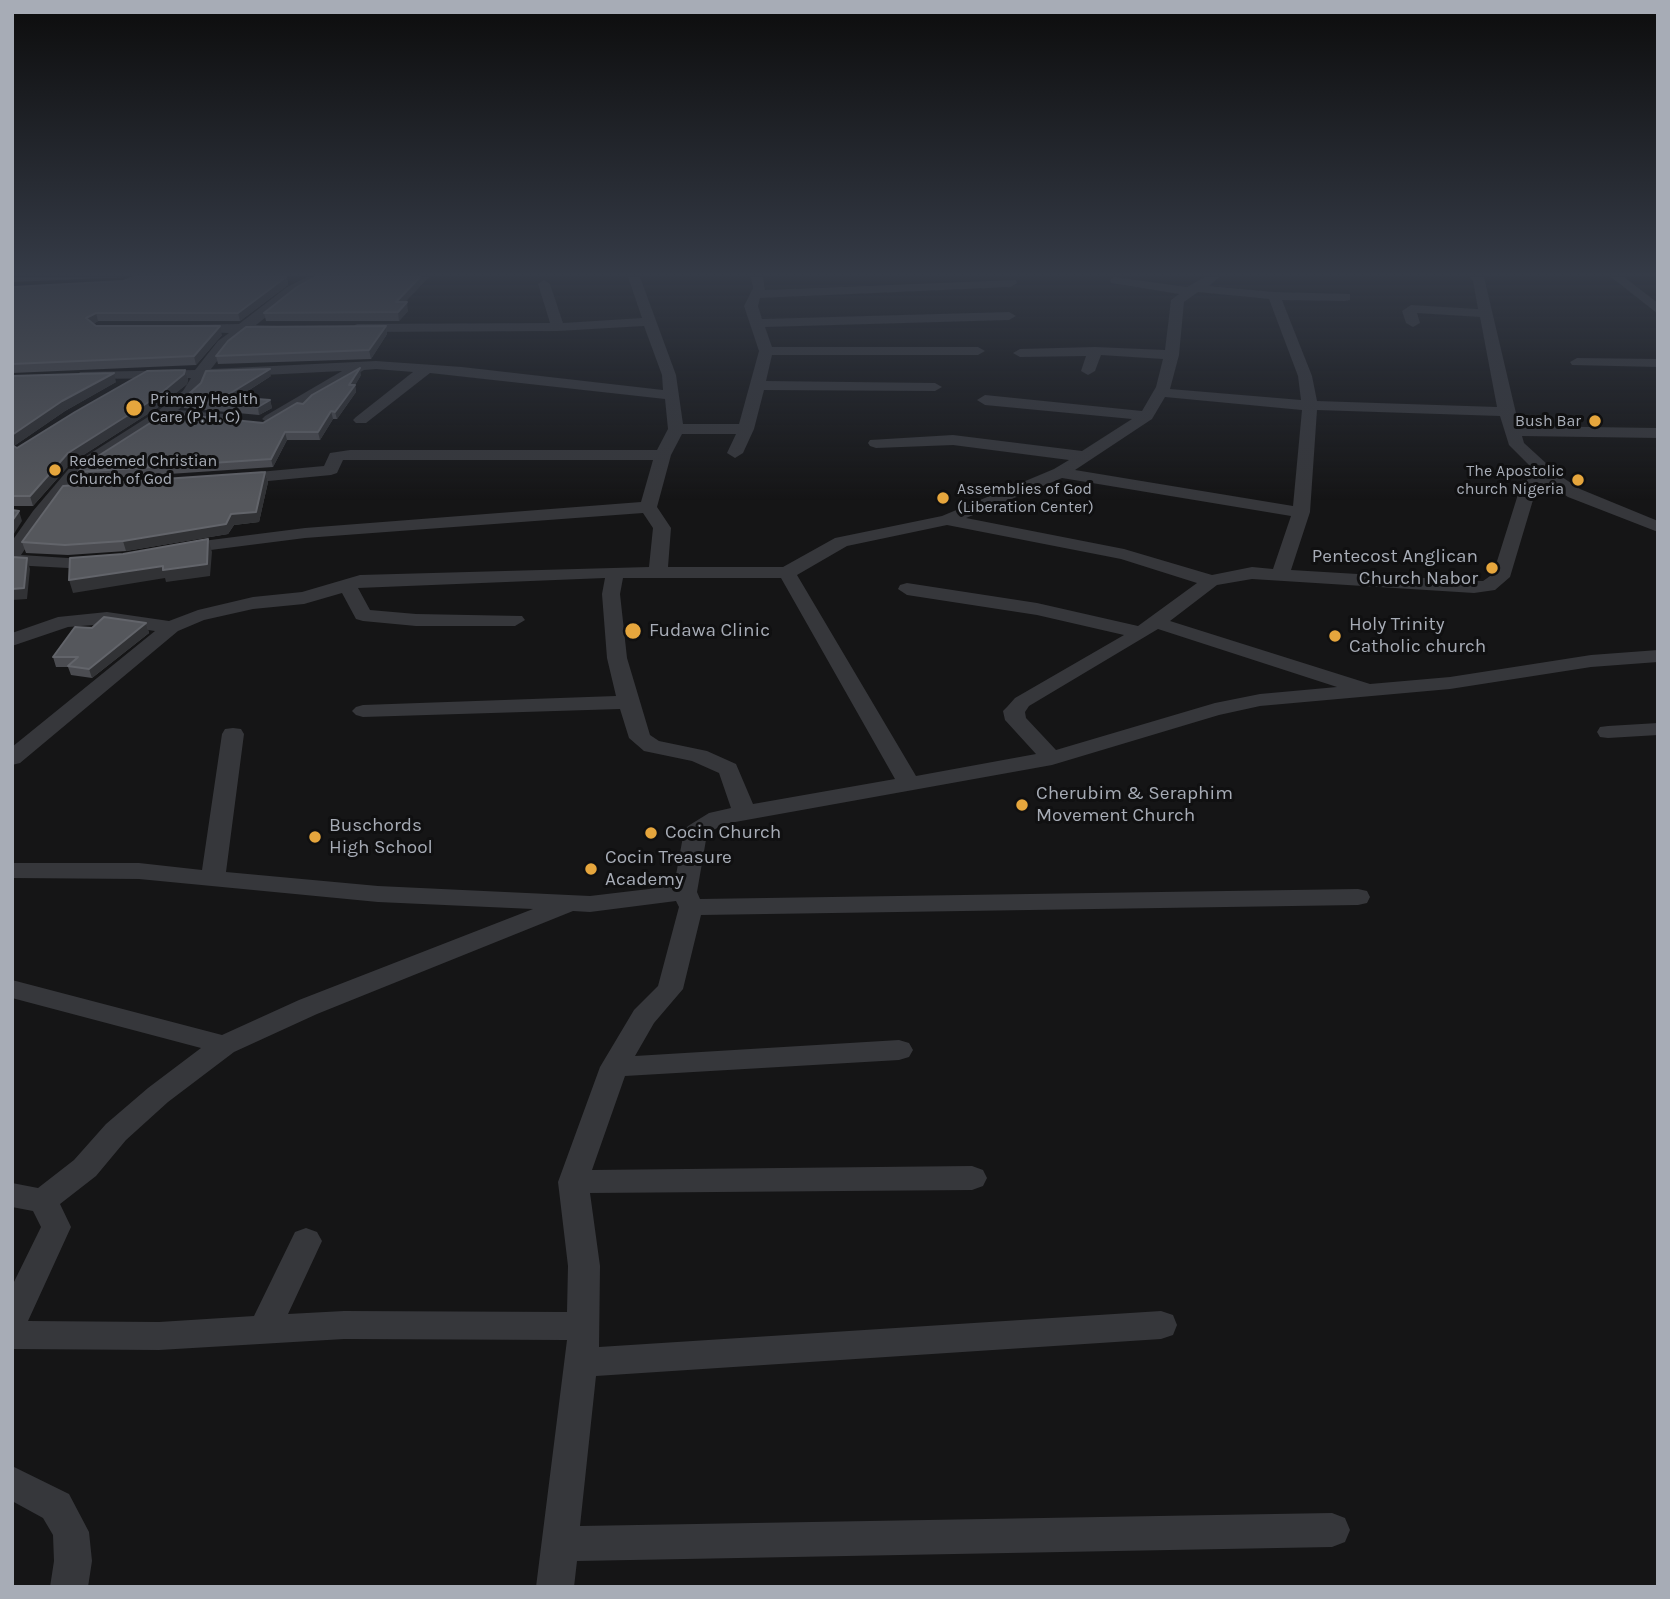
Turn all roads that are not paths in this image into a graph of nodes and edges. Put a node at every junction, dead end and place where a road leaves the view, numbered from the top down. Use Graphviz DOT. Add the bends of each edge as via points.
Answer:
graph roads {
  1 [pos="766,351"];
  2 [pos="1094,351"];
  3 [pos="217,352"];
  4 [pos="661,352"];
  5 [pos="1071,352"];
  6 [pos="1106,352"];
  7 [pos="1172,352"];
  8 [pos="1296,352"];
  9 [pos="1494,352"];
  10 [pos="1020,353"];
  11 [pos="1172,355"];
  12 [pos="1577,362"];
  13 [pos="1658,363"];
  14 [pos="362,366"];
  15 [pos="426,369"];
  16 [pos="1088,371"];
  17 [pos="145,374"];
  18 [pos="199,374"];
  19 [pos="67,375"];
  20 [pos="758,385"];
  21 [pos="935,387"];
  22 [pos="116,391"];
  23 [pos="1160,392"];
  24 [pos="670,395"];
  25 [pos="985,400"];
  26 [pos="1310,406"];
  27 [pos="1506,412"];
  28 [pos="164,413"];
  29 [pos="1147,416"];
  30 [pos="361,420"];
  31 [pos="676,429"];
  32 [pos="746,429"];
  33 [pos="1514,430"];
  34 [pos="1658,433"];
  35 [pos="876,443"];
  36 [pos="735,453"];
  37 [pos="663,456"];
  38 [pos="1088,457"];
  39 [pos="1060,473"];
  40 [pos="1553,478"];
  41 [pos="216,480"];
  42 [pos="91,487"];
  43 [pos="63,489"];
  44 [pos="648,507"];
  45 [pos="1301,512"];
  46 [pos="12,513"];
  47 [pos="39,515"];
  48 [pos="947,520"];
  49 [pos="1658,527"];
  50 [pos="164,552"];
  51 [pos="12,558"];
  52 [pos="114,560"];
  53 [pos="615,572"];
  54 [pos="658,573"];
  55 [pos="787,573"];
  56 [pos="1280,574"];
  57 [pos="1211,581"];
  58 [pos="347,585"];
  59 [pos="907,589"];
  60 [pos="515,620"];
  61 [pos="171,627"];
  62 [pos="1148,628"];
  63 [pos="12,640"];
  64 [pos="1658,656"];
  65 [pos="1372,691"];
  66 [pos="628,702"];
  67 [pos="363,711"];
  68 [pos="1658,729"];
  69 [pos="1608,732"];
  70 [pos="233,734"];
  71 [pos="12,758"];
  72 [pos="1052,758"];
  73 [pos="910,785"];
  74 [pos="744,813"];
  75 [pos="12,870"];
  76 [pos="213,879"];
  77 [pos="1357,897"];
  78 [pos="688,900"];
  79 [pos="590,904"];
  80 [pos="12,989"];
  81 [pos="224,1045"];
  82 [pos="900,1050"];
  83 [pos="614,1067"];
  84 [pos="972,1178"];
  85 [pos="573,1182"];
  86 [pos="12,1195"];
  87 [pos="43,1201"];
  88 [pos="306,1241"];
  89 [pos="12,1321"];
  90 [pos="1161,1325"];
  91 [pos="583,1326"];
  92 [pos="264,1330"];
  93 [pos="12,1335"];
  94 [pos="581,1363"];
  95 [pos="12,1482"];
  96 [pos="1332,1530"];
  97 [pos="560,1544"];
  98 [pos="69,1587"];
  99 [pos="555,1587"];
  1 -- 20 [label="street"];
  2 -- 16 [label="street"];
  3 -- 18 [label="street"];
  4 -- 24 [label="street"];
  5 -- 10 [label="street"];
  6 -- 11 [label="street"];
  7 -- 11 [label="street"];
  8 -- 26 [label="street"];
  9 -- 27 [label="street"];
  11 -- 23 [label="street"];
  12 -- 13 [label="street"];
  14 -- 15 [label="street"];
  14 -- 18 [label="street"];
  14 -- 28 [label="street" via="263,423"];
  15 -- 24 [label="street"];
  15 -- 30 [label="street"];
  17 -- 18 [label="street"];
  17 -- 19 [label="street"];
  17 -- 22 [label="street"];
  18 -- 28 [label="street" via="197,386"];
  20 -- 21 [label="street"];
  20 -- 32 [label="street"];
  23 -- 26 [label="street"];
  23 -- 29 [label="street"];
  24 -- 31 [label="street"];
  25 -- 29 [label="street"];
  26 -- 27 [label="street"];
  26 -- 45 [label="street"];
  27 -- 33 [label="street"];
  28 -- 43 [label="street" via="78,468"];
  29 -- 38 [label="street"];
  31 -- 32 [label="street"];
  31 -- 37 [label="street"];
  32 -- 36 [label="street"];
  33 -- 34 [label="street"];
  33 -- 40 [label="street" via="1517,444"];
  35 -- 38 [label="street" via="953,440"];
  37 -- 41 [label="street" via="351,455 336,456 331,470"];
  37 -- 44 [label="street"];
  38 -- 39 [label="street"];
  39 -- 45 [label="street"];
  39 -- 48 [label="street"];
  40 -- 49 [label="street" via="1574,493"];
  40 -- 56 [label="street" via="1528,488 1501,577 1488,586"];
  42 -- 43 [label="street"];
  43 -- 47 [label="street"];
  44 -- 50 [label="street" via="305,533"];
  44 -- 54 [label="street" via="662,528"];
  45 -- 56 [label="street"];
  46 -- 47 [label="street"];
  47 -- 51 [label="street"];
  48 -- 55 [label="street" via="841,542"];
  48 -- 57 [label="street" via="1124,554"];
  51 -- 52 [label="street" via="68,563"];
  53 -- 54 [label="street"];
  53 -- 58 [label="street"];
  53 -- 66 [label="street" via="611,594 617,658"];
  54 -- 55 [label="street"];
  55 -- 73 [label="street"];
  56 -- 57 [label="street" via="1235,575"];
  57 -- 62 [label="street"];
  58 -- 60 [label="street" via="363,615"];
  58 -- 61 [label="street" via="304,598 253,603 198,616"];
  59 -- 62 [label="street"];
  61 -- 63 [label="street" via="107,618 65,621"];
  61 -- 71 [label="street"];
  62 -- 65 [label="street"];
  62 -- 72 [label="street" via="1014,711 1016,720"];
  64 -- 65 [label="street"];
  65 -- 72 [label="street" via="1260,700 1215,709"];
  66 -- 67 [label="street"];
  66 -- 74 [label="street" via="640,738 652,746 699,756 728,769"];
  68 -- 69 [label="street"];
  70 -- 76 [label="street"];
  72 -- 73 [label="street"];
  73 -- 74 [label="street"];
  74 -- 78 [label="street" via="717,818 695,831"];
  75 -- 76 [label="street" via="139,871"];
  76 -- 79 [label="street" via="378,894"];
  77 -- 78 [label="street"];
  78 -- 79 [label="street"];
  78 -- 83 [label="street" via="670,989 644,1017"];
  79 -- 81 [label="street" via="555,908"];
  80 -- 81 [label="street"];
  81 -- 87 [label="street" via="116,1132 85,1168"];
  82 -- 83 [label="street"];
  83 -- 85 [label="street"];
  84 -- 85 [label="street"];
  85 -- 91 [label="street" via="584,1266"];
  86 -- 87 [label="street"];
  87 -- 89 [label="street" via="56,1227"];
  88 -- 92 [label="street"];
  90 -- 94 [label="street"];
  91 -- 92 [label="street" via="344,1325"];
  91 -- 94 [label="street"];
  92 -- 93 [label="street" via="159,1336"];
  94 -- 97 [label="street"];
  95 -- 98 [label="street" via="56,1506 71,1532"];
  96 -- 97 [label="street"];
  97 -- 99 [label="street"];
}
